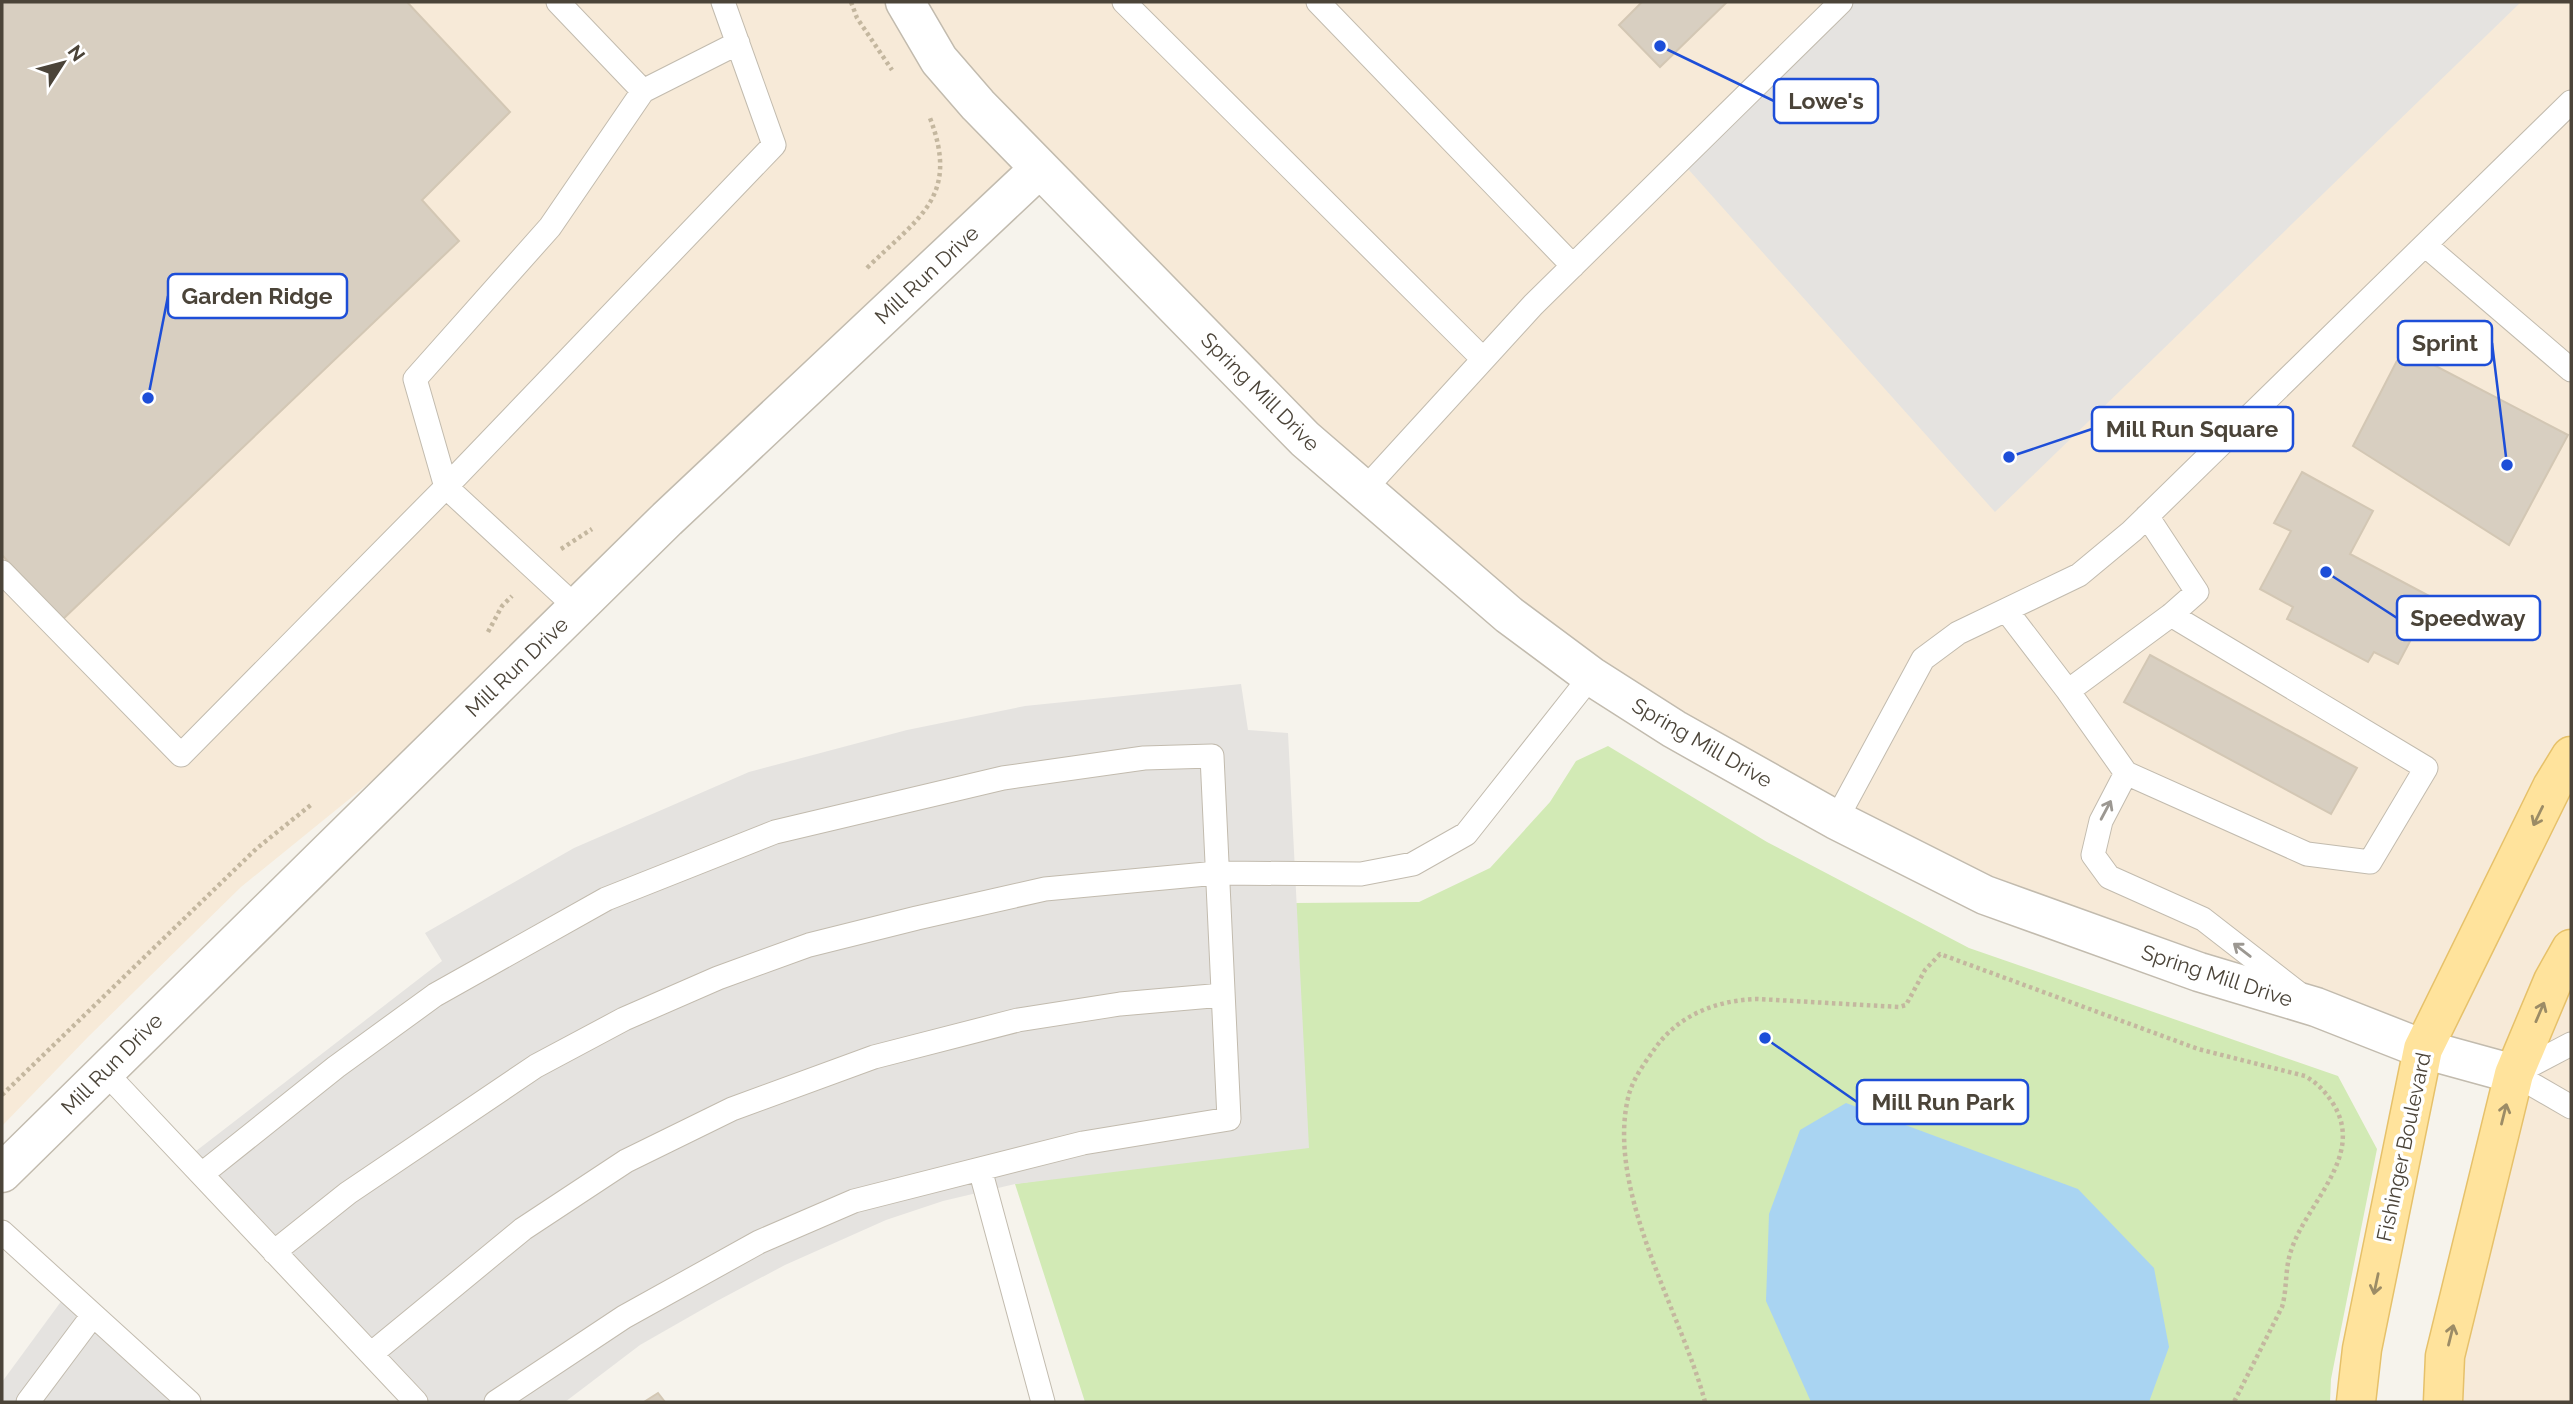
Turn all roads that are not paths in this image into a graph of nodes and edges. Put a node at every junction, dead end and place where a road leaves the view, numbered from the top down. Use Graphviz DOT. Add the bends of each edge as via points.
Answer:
graph roads {
  1 [pos="558,2"];
  2 [pos="723,2"];
  3 [pos="905,2"];
  4 [pos="1124,2"];
  5 [pos="1318,2"];
  6 [pos="1841,2"];
  7 [pos="738,43"];
  8 [pos="643,91"];
  9 [pos="2571,102"];
  10 [pos="1040,169"];
  11 [pos="2425,245"];
  12 [pos="1573,266"];
  13 [pos="1483,359"];
  14 [pos="2571,370"];
  15 [pos="446,487"];
  16 [pos="1364,490"];
  17 [pos="2147,516"];
  18 [pos="2,572"];
  19 [pos="577,608"];
  20 [pos="2006,610"];
  21 [pos="2171,615"];
  22 [pos="1591,676"];
  23 [pos="2068,691"];
  24 [pos="2571,756"];
  25 [pos="2126,773"];
  26 [pos="1836,820"];
  27 [pos="1217,873"];
  28 [pos="2571,949"];
  29 [pos="1223,995"];
  30 [pos="2316,1007"];
  31 [pos="2571,1044"];
  32 [pos="2423,1049"];
  33 [pos="105,1072"];
  34 [pos="2514,1074"];
  35 [pos="2571,1107"];
  36 [pos="980,1169"];
  37 [pos="2,1173"];
  38 [pos="202,1174"];
  39 [pos="2,1231"];
  40 [pos="274,1252"];
  41 [pos="93,1315"];
  42 [pos="371,1354"];
  43 [pos="28,1402"];
  44 [pos="189,1402"];
  45 [pos="416,1402"];
  46 [pos="496,1402"];
  47 [pos="1043,1402"];
  48 [pos="2356,1402"];
  49 [pos="2444,1402"];
  1 -- 8 [label="lane"];
  2 -- 7 [label="lane"];
  3 -- 10 [label="street, Spring Mill Drive" via="939,60"];
  4 -- 13 [label="lane"];
  5 -- 12 [label="lane"];
  6 -- 12 [label="lane"];
  7 -- 8 [label="lane"];
  7 -- 15 [label="lane" via="774,145"];
  8 -- 15 [label="lane" via="550,227 415,379"];
  9 -- 11 [label="lane"];
  10 -- 16 [label="street, Spring Mill Drive" via="1306,439"];
  10 -- 19 [label="street, Mill Run Drive"];
  11 -- 14 [label="lane"];
  11 -- 17 [label="lane"];
  12 -- 13 [label="lane"];
  13 -- 16 [label="lane"];
  15 -- 18 [label="lane" via="181,755"];
  15 -- 19 [label="lane"];
  16 -- 22 [label="street, Spring Mill Drive" via="1509,615"];
  17 -- 20 [label="lane" via="2080,575"];
  17 -- 21 [label="lane" via="2197,592"];
  19 -- 33 [label="street, Mill Run Drive"];
  20 -- 23 [label="lane"];
  20 -- 26 [label="lane" via="1958,633 1923,659"];
  21 -- 23 [label="lane"];
  21 -- 25 [label="lane" via="2426,768 2370,862 2307,854"];
  22 -- 26 [label="street, Spring Mill Drive" via="1674,729"];
  22 -- 27 [label="lane" via="1466,834 1413,864 1361,874"];
  23 -- 25 [label="lane"];
  24 -- 32 [label="main road, Fishinger Boulevard, one-way"];
  30 -- 25 [label="lane, one-way" via="2203,919 2109,877 2093,855 2101,821"];
  26 -- 30 [label="street, Spring Mill Drive" via="1985,895 2199,972"];
  27 -- 29 [label="lane"];
  27 -- 38 [label="lane" via="1212,756 1144,758 1003,778 775,832 606,899 435,995"];
  27 -- 40 [label="lane" via="1045,889 809,945 718,978 624,1019 536,1066 348,1193"];
  34 -- 28 [label="main road, one-way"];
  29 -- 36 [label="lane" via="1229,1119 1083,1143"];
  29 -- 42 [label="lane" via="1120,1004 1018,1020 873,1057 732,1109 626,1161 523,1229"];
  30 -- 32 [label="street, Spring Mill Drive"];
  31 -- 34 [label="lane"];
  32 -- 34 [label="street, Spring Mill Drive"];
  32 -- 48 [label="main road, Fishinger Boulevard, one-way" via="2362,1349"];
  33 -- 37 [label="street, Mill Run Drive"];
  33 -- 38 [label="lane"];
  34 -- 35 [label="lane"];
  49 -- 34 [label="main road, one-way" via="2445,1356"];
  36 -- 46 [label="lane" via="854,1200 759,1242 624,1317"];
  36 -- 47 [label="lane"];
  38 -- 40 [label="lane"];
  39 -- 41 [label="lane"];
  40 -- 42 [label="lane"];
  41 -- 43 [label="lane"];
  41 -- 44 [label="lane"];
  42 -- 45 [label="lane"];
}
